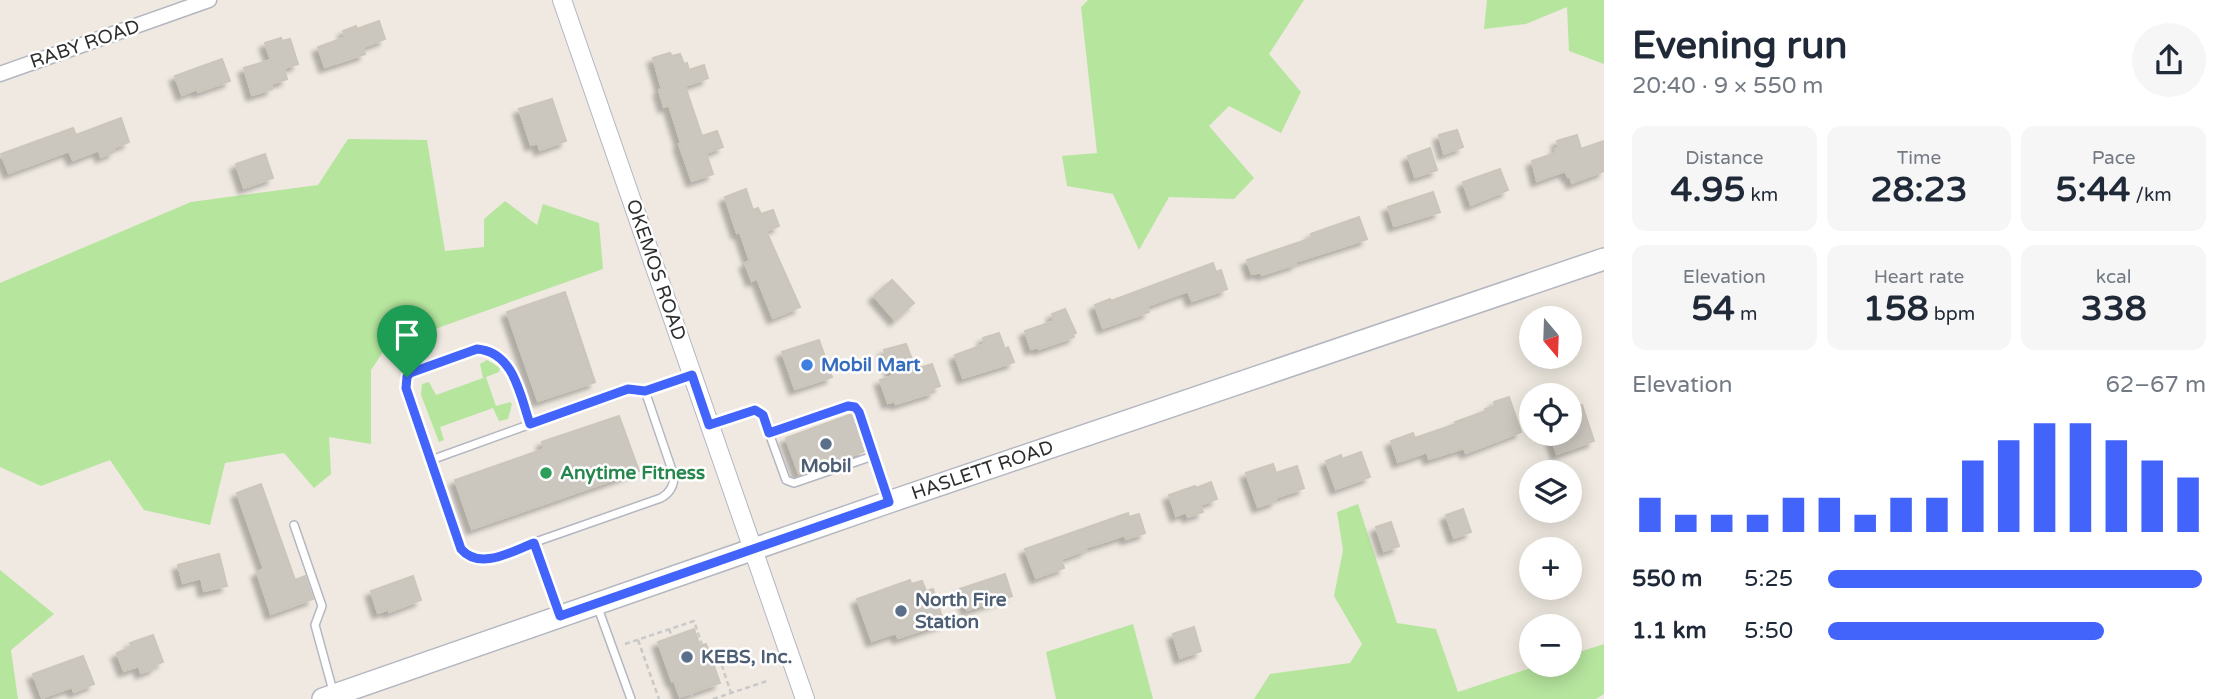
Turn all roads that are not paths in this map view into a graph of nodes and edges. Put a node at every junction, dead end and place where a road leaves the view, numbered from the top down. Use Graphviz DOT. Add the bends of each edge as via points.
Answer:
graph roads {
  1 [pos="209,0"];
  2 [pos="562,0"];
  3 [pos="0,74"];
  4 [pos="1604,259"];
  5 [pos="692,375"];
  6 [pos="645,391"];
  7 [pos="825,414"];
  8 [pos="828,423"];
  9 [pos="530,424"];
  10 [pos="797,424"];
  11 [pos="709,425"];
  12 [pos="769,433"];
  13 [pos="800,433"];
  14 [pos="873,456"];
  15 [pos="431,460"];
  16 [pos="889,502"];
  17 [pos="294,525"];
  18 [pos="534,543"];
  19 [pos="752,549"];
  20 [pos="596,603"];
  21 [pos="560,616"];
  22 [pos="329,697"];
  23 [pos="800,698"];
  24 [pos="631,699"];
  1 -- 3 [label="street, RABY ROAD"];
  2 -- 5 [label="street, OKEMOS ROAD"];
  4 -- 16 [label="main road, HASLETT ROAD"];
  5 -- 6 [label="lane"];
  5 -- 11 [label="street, OKEMOS ROAD"];
  6 -- 9 [label="lane" via="628,389"];
  6 -- 18 [label="lane" via="674,476 670,492"];
  7 -- 8 [label="lane"];
  7 -- 10 [label="lane"];
  7 -- 14 [label="lane" via="855,407"];
  9 -- 15 [label="lane"];
  9 -- 15 [label="lane" via="511,371 491,351 477,349 415,370 407,377 406,388"];
  10 -- 12 [label="lane"];
  10 -- 13 [label="lane"];
  11 -- 12 [label="lane" via="755,410 763,415"];
  11 -- 19 [label="street, OKEMOS ROAD"];
  12 -- 14 [label="lane" via="785,476 794,484 842,463"];
  14 -- 16 [label="lane"];
  15 -- 18 [label="lane" via="466,554 487,559"];
  16 -- 19 [label="main road, HASLETT ROAD"];
  17 -- 22 [label="lane" via="322,606 315,625"];
  18 -- 21 [label="lane"];
  19 -- 20 [label="main road, HASLETT ROAD"];
  19 -- 23 [label="street, OKEMOS ROAD"];
  20 -- 21 [label="main road, HASLETT ROAD"];
  20 -- 24 [label="lane"];
  21 -- 22 [label="main road, HASLETT ROAD"];
}
